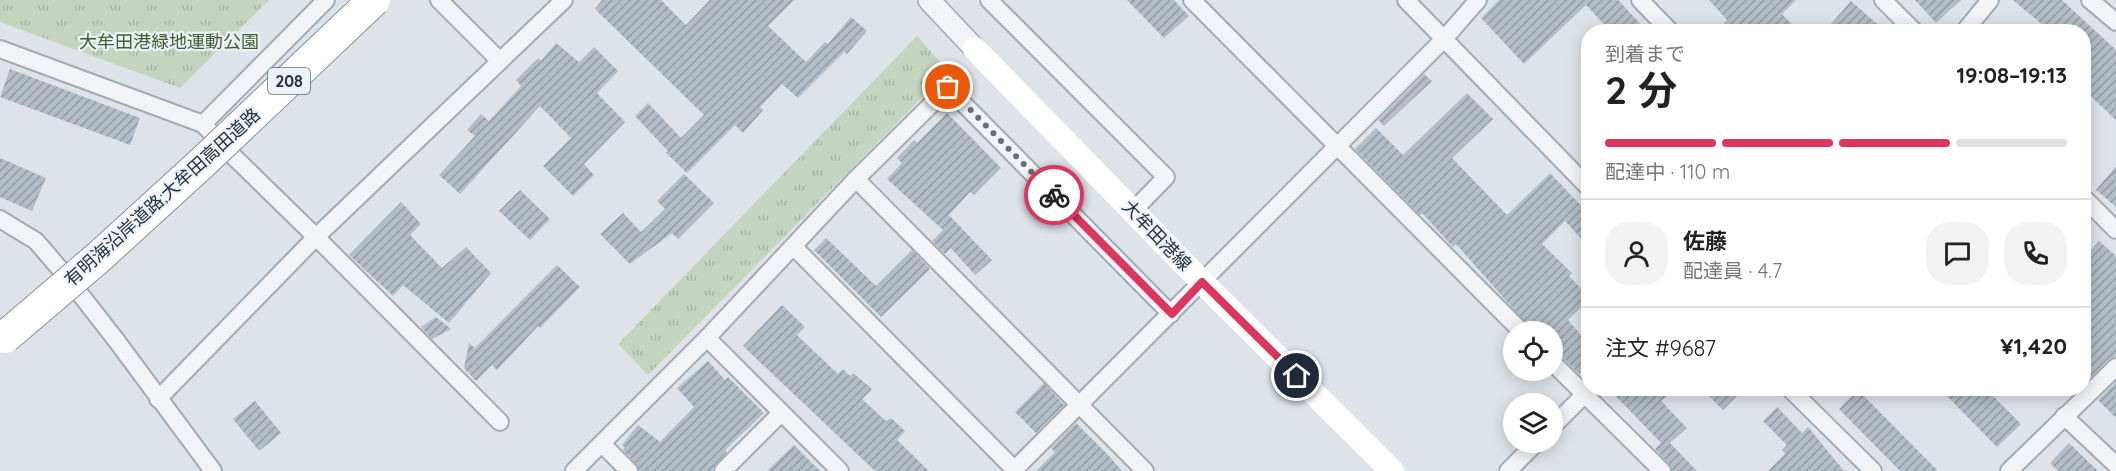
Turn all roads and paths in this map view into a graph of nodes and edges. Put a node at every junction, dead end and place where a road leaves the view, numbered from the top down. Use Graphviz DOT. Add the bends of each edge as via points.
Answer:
graph roads {
  1 [pos="326,0"];
  2 [pos="374,0"];
  3 [pos="439,0"];
  4 [pos="564,0"];
  5 [pos="929,0"];
  6 [pos="989,0"];
  7 [pos="1192,0"];
  8 [pos="1406,0"];
  9 [pos="1478,0"];
  10 [pos="1640,0"];
  11 [pos="1883,0"];
  12 [pos="1990,0"];
  13 [pos="2090,0"];
  14 [pos="2116,22"];
  15 [pos="1663,24"];
  16 [pos="1907,24"];
  17 [pos="1970,24"];
  18 [pos="1444,39"];
  19 [pos="0,49"];
  20 [pos="975,49"];
  21 [pos="500,61"];
  22 [pos="203,124"];
  23 [pos="1337,146"];
  24 [pos="856,179"];
  25 [pos="1581,180"];
  26 [pos="2091,205"];
  27 [pos="1133,211"];
  28 [pos="0,219"];
  29 [pos="2116,230"];
  30 [pos="316,237"];
  31 [pos="794,247"];
  32 [pos="1202,282"];
  33 [pos="1172,314"];
  34 [pos="1511,321"];
  35 [pos="707,338"];
  36 [pos="3,339"];
  37 [pos="2116,367"];
  38 [pos="1563,371"];
  39 [pos="1581,386"];
  40 [pos="2091,391"];
  41 [pos="1584,396"];
  42 [pos="1592,396"];
  43 [pos="1797,396"];
  44 [pos="2085,396"];
  45 [pos="158,399"];
  46 [pos="1079,403"];
  47 [pos="781,413"];
  48 [pos="1563,416"];
  49 [pos="2064,416"];
  50 [pos="500,422"];
  51 [pos="602,444"];
  52 [pos="1526,453"];
  53 [pos="2116,465"];
  54 [pos="1015,470"];
  55 [pos="213,471"];
  56 [pos="574,471"];
  57 [pos="629,471"];
  58 [pos="723,471"];
  59 [pos="840,471"];
  60 [pos="1145,471"];
  61 [pos="1392,471"];
  62 [pos="1508,471"];
  63 [pos="1662,471"];
  64 [pos="1873,471"];
  65 [pos="2009,471"];
  1 -- 22 [label="street"];
  2 -- 36 [label="highway, 有明海沿岸道路;大牟田高田道路 / 208, bridge" via="100,256"];
  3 -- 21 [label="street"];
  4 -- 21 [label="street"];
  5 -- 20 [label="street"];
  6 -- 27 [label="street" via="1166,177"];
  7 -- 23 [label="street"];
  8 -- 18 [label="street"];
  9 -- 18 [label="street"];
  10 -- 15 [label="street"];
  11 -- 16 [label="street"];
  12 -- 17 [label="street"];
  13 -- 14 [label="street"];
  18 -- 23 [label="street"];
  18 -- 25 [label="street"];
  19 -- 22 [label="street"];
  20 -- 27 [label="main road, 大牟田港線"];
  21 -- 30 [label="street"];
  22 -- 30 [label="street"];
  23 -- 32 [label="street"];
  23 -- 34 [label="street"];
  24 -- 31 [label="street"];
  24 -- 33 [label="street" via="948,87"];
  24 -- 46 [label="street"];
  26 -- 29 [label="street"];
  27 -- 32 [label="main road, 大牟田港線"];
  28 -- 45 [label="street" via="36,241"];
  30 -- 45 [label="street"];
  30 -- 50 [label="street"];
  31 -- 35 [label="street"];
  31 -- 54 [label="street"];
  32 -- 33 [label="street"];
  32 -- 61 [label="main road, 大牟田港線"];
  33 -- 46 [label="street"];
  35 -- 47 [label="street"];
  35 -- 51 [label="street"];
  37 -- 40 [label="street"];
  38 -- 39 [label="street"];
  41 -- 48 [label="street"];
  42 -- 63 [label="street"];
  43 -- 64 [label="street"];
  44 -- 49 [label="street"];
  45 -- 55 [label="street"];
  46 -- 54 [label="street"];
  46 -- 60 [label="street"];
  47 -- 58 [label="street"];
  47 -- 59 [label="street"];
  49 -- 53 [label="street"];
  49 -- 65 [label="street"];
  51 -- 56 [label="street"];
  51 -- 57 [label="street"];
  52 -- 62 [label="street"];
}
